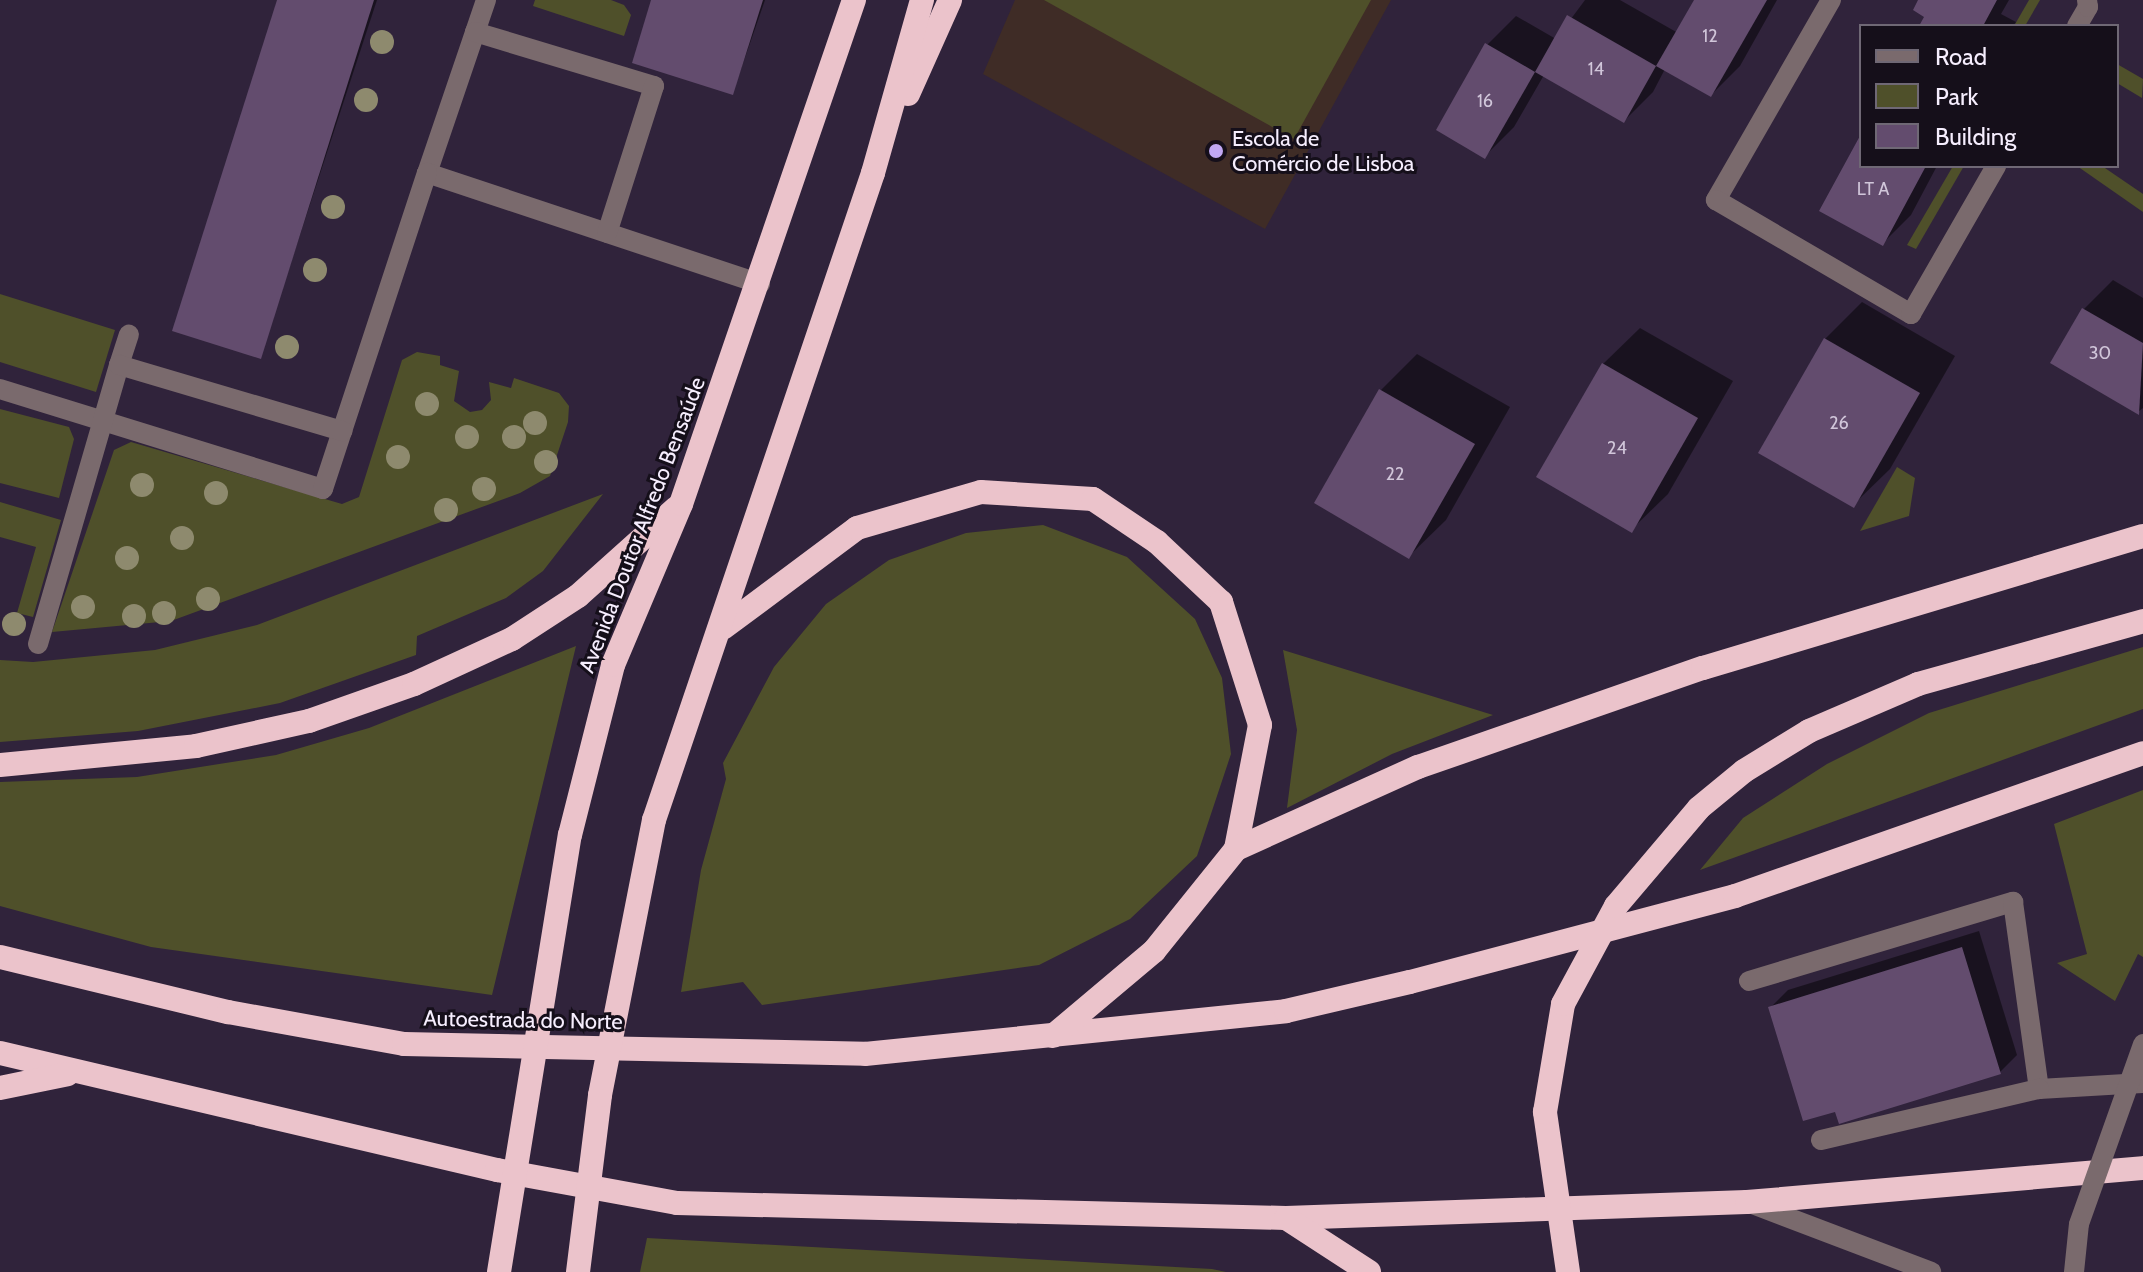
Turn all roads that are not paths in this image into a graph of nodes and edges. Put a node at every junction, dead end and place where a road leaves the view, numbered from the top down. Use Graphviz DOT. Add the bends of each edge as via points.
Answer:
graph roads {
  1 [pos="486,0"];
  2 [pos="854,0"];
  3 [pos="922,0"];
  4 [pos="950,0"];
  5 [pos="1831,0"];
  6 [pos="2087,0"];
  7 [pos="2078,24"];
  8 [pos="475,32"];
  9 [pos="1995,168"];
  10 [pos="427,173"];
  11 [pos="873,173"];
  12 [pos="607,233"];
  13 [pos="760,284"];
  14 [pos="129,335"];
  15 [pos="119,365"];
  16 [pos="0,389"];
  17 [pos="102,421"];
  18 [pos="342,431"];
  19 [pos="681,504"];
  20 [pos="2143,536"];
  21 [pos="2143,610"];
  22 [pos="2143,621"];
  23 [pos="723,628"];
  24 [pos="2099,633"];
  25 [pos="38,644"];
  26 [pos="2143,753"];
  27 [pos="0,765"];
  28 [pos="1236,849"];
  29 [pos="0,957"];
  30 [pos="1749,981"];
  31 [pos="1053,1036"];
  32 [pos="2143,1044"];
  33 [pos="0,1053"];
  34 [pos="76,1072"];
  35 [pos="2143,1083"];
  36 [pos="0,1088"];
  37 [pos="2039,1089"];
  38 [pos="1821,1140"];
  39 [pos="2143,1168"];
  40 [pos="1747,1202"];
  41 [pos="1286,1218"];
  42 [pos="499,1272"];
  43 [pos="578,1272"];
  44 [pos="1369,1272"];
  45 [pos="1568,1272"];
  46 [pos="1931,1272"];
  47 [pos="2074,1272"];
  1 -- 8 [label="street"];
  2 -- 13 [label="highway, Avenida Doutor Alfredo Bensaúde"];
  3 -- 11 [label="highway"];
  4 -- 11 [label="highway"];
  5 -- 9 [label="street" via="1716,200 1911,314"];
  6 -- 7 [label="street"];
  8 -- 10 [label="street"];
  8 -- 12 [label="street" via="654,86"];
  10 -- 12 [label="street"];
  10 -- 18 [label="street"];
  11 -- 23 [label="highway"];
  12 -- 13 [label="street"];
  13 -- 19 [label="highway, Avenida Doutor Alfredo Bensaúde"];
  14 -- 15 [label="street"];
  15 -- 17 [label="street"];
  15 -- 18 [label="street"];
  16 -- 17 [label="street"];
  17 -- 18 [label="street" via="323,489"];
  17 -- 25 [label="street"];
  19 -- 27 [label="highway" via="578,596 512,639 414,684 309,721 196,746"];
  19 -- 42 [label="highway, Avenida Doutor Alfredo Bensaúde, bridge" via="613,665 570,835"];
  20 -- 28 [label="highway" via="1703,668 1418,767"];
  21 -- 24 [label="street"];
  22 -- 24 [label="highway"];
  23 -- 28 [label="highway" via="857,528 981,492 1093,499 1157,542 1221,602 1260,725"];
  23 -- 43 [label="highway, bridge" via="654,820 600,1095"];
  24 -- 45 [label="highway, bridge" via="1918,684 1809,731 1744,771 1699,808 1616,906 1563,1004 1545,1112"];
  26 -- 31 [label="highway, Autoestrada do Norte" via="1644,924 1286,1011"];
  28 -- 31 [label="highway" via="1154,951"];
  29 -- 31 [label="highway, Autoestrada do Norte" via="228,1012 404,1044 865,1054"];
  30 -- 37 [label="street" via="2013,902"];
  32 -- 47 [label="street, bridge" via="2079,1224"];
  33 -- 34 [label="highway"];
  34 -- 36 [label="highway"];
  34 -- 41 [label="highway" via="497,1170 677,1203"];
  35 -- 37 [label="street"];
  37 -- 38 [label="street"];
  39 -- 40 [label="highway"];
  40 -- 41 [label="highway"];
  40 -- 46 [label="street"];
  41 -- 44 [label="highway"];
}
